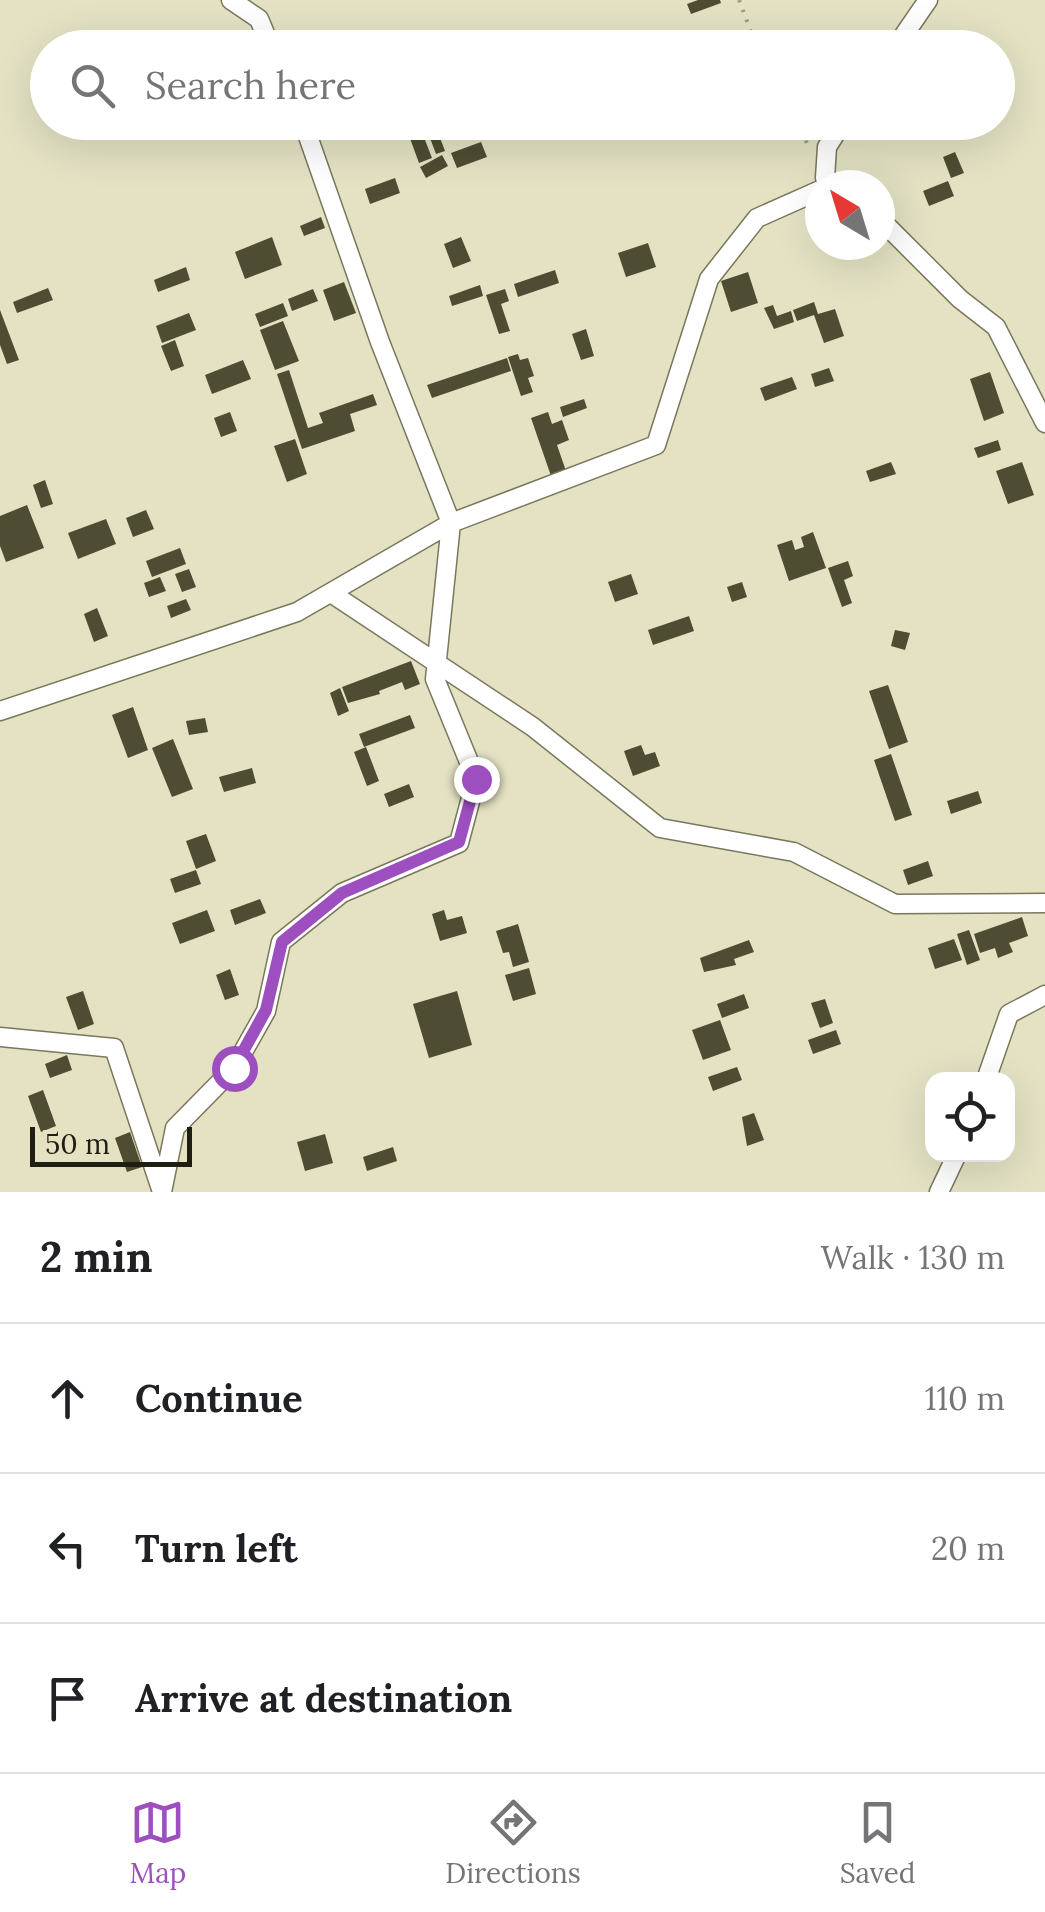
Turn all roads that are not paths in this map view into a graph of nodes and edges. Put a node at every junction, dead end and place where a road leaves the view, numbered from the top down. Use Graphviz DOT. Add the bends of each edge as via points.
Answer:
graph roads {
  1 [pos="231,0"];
  2 [pos="928,0"];
  3 [pos="264,30"];
  4 [pos="907,30"];
  5 [pos="309,140"];
  6 [pos="832,140"];
  7 [pos="824,170"];
  8 [pos="805,193"];
  9 [pos="895,234"];
  10 [pos="1045,423"];
  11 [pos="451,523"];
  12 [pos="331,592"];
  13 [pos="436,662"];
  14 [pos="0,711"];
  15 [pos="1045,903"];
  16 [pos="1045,996"];
  17 [pos="0,1037"];
  18 [pos="989,1072"];
  19 [pos="953,1162"];
  20 [pos="939,1192"];
  1 -- 3 [label="street" via="259,19"];
  2 -- 4 [label="street"];
  5 -- 11 [label="street"];
  6 -- 7 [label="street"];
  8 -- 11 [label="street" via="757,218 709,280 656,446"];
  9 -- 10 [label="street" via="996,328"];
  11 -- 12 [label="street"];
  11 -- 13 [label="street"];
  12 -- 13 [label="street"];
  12 -- 14 [label="street" via="297,612"];
  13 -- 15 [label="street" via="660,828 794,852 895,904"];
  13 -- 17 [label="street" via="435,680 476,779 459,842 342,893 282,942 266,1010 234,1068 175,1128 162,1192 114,1048"];
  16 -- 18 [label="street" via="1008,1014"];
  19 -- 20 [label="street"];
}
